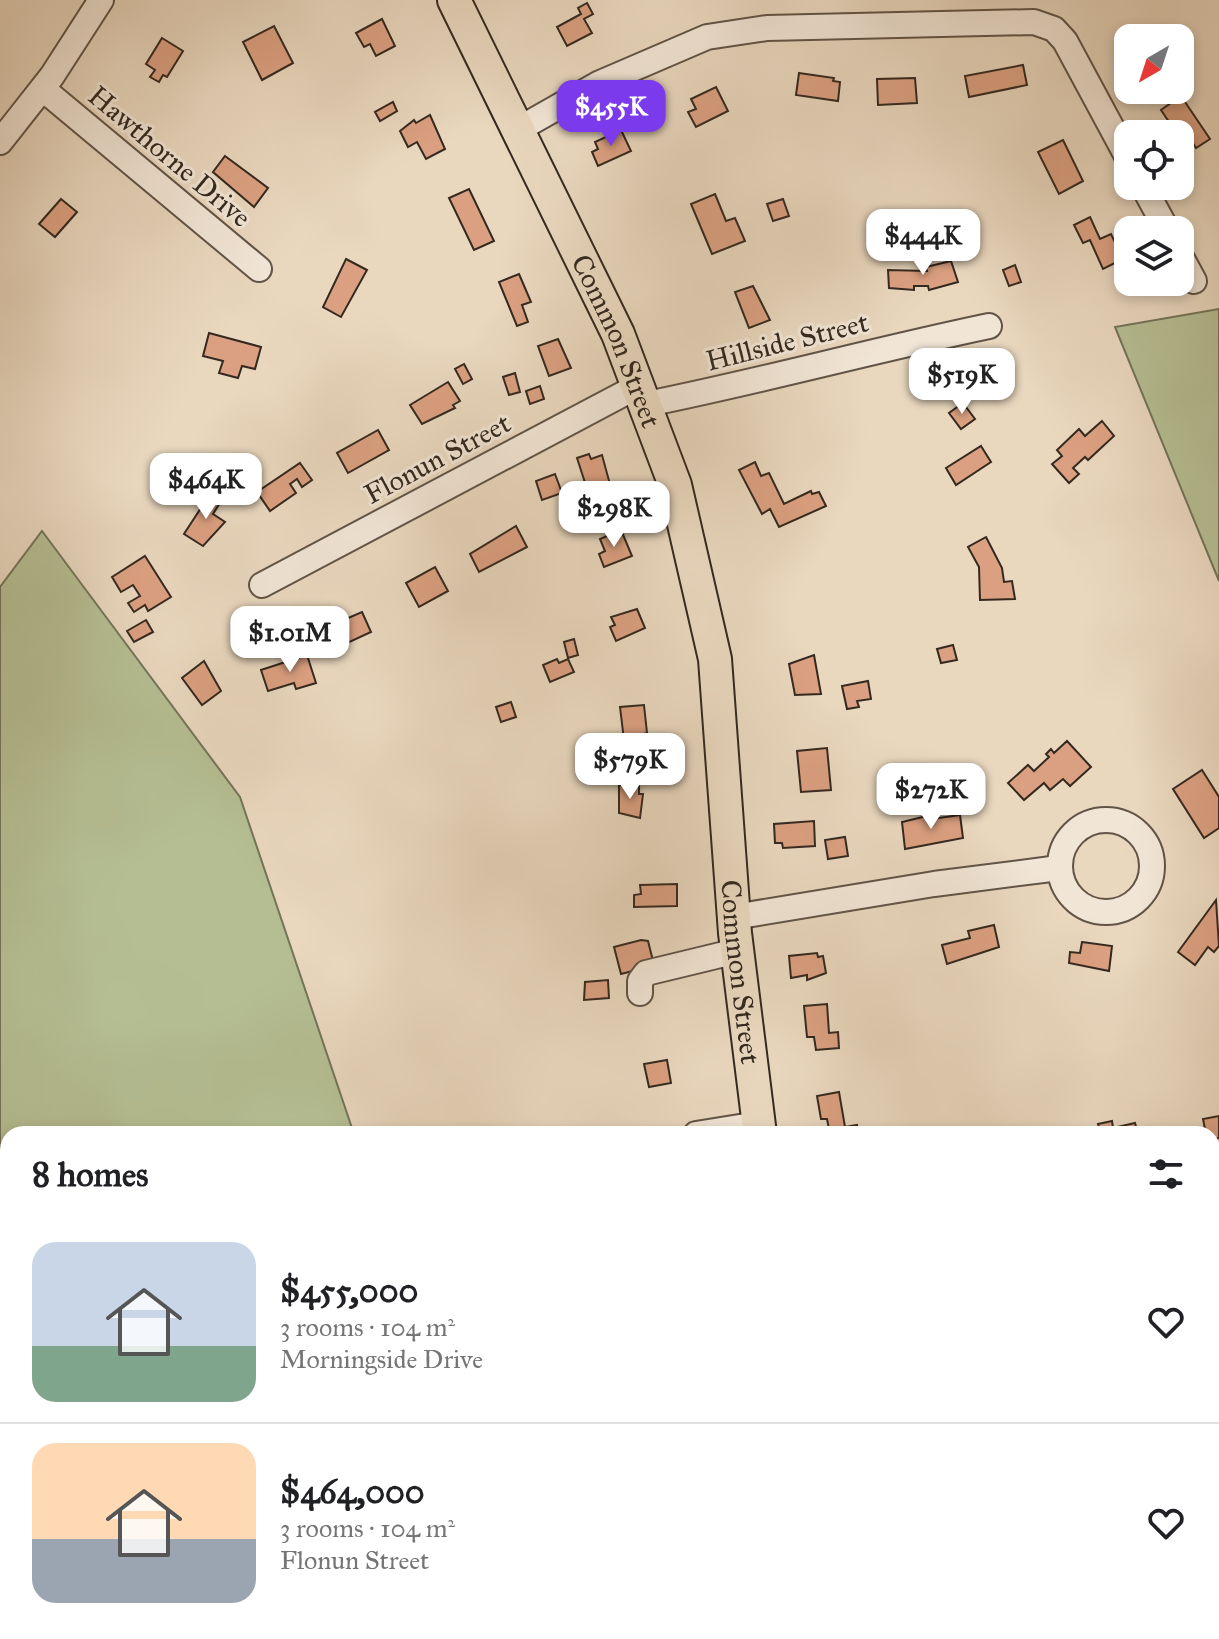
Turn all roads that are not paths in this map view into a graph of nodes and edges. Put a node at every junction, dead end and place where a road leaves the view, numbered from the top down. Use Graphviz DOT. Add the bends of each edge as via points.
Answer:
graph roads {
  1 [pos="101,0"];
  2 [pos="454,0"];
  3 [pos="43,89"];
  4 [pos="519,129"];
  5 [pos="1114,132"];
  6 [pos="0,142"];
  7 [pos="259,269"];
  8 [pos="989,326"];
  9 [pos="643,394"];
  10 [pos="262,585"];
  11 [pos="1059,868"];
  12 [pos="734,917"];
  13 [pos="737,951"];
  14 [pos="640,993"];
  15 [pos="759,1126"];
  1 -- 3 [label="street"];
  2 -- 4 [label="main road, Common Street"];
  3 -- 6 [label="street"];
  3 -- 7 [label="street, Hawthorne Drive"];
  4 -- 5 [label="street" via="600,83 707,37 776,27 1034,22 1054,29 1065,41"];
  4 -- 9 [label="main road, Common Street"];
  8 -- 9 [label="street, Hillside Street" via="825,361 730,388"];
  9 -- 10 [label="street, Flonun Street"];
  9 -- 12 [label="main road, Common Street" via="686,528 715,659"];
  11 -- 12 [label="street"];
  12 -- 13 [label="main road, Common Street"];
  13 -- 14 [label="street" via="646,973"];
  13 -- 15 [label="main road, Common Street"];
}
